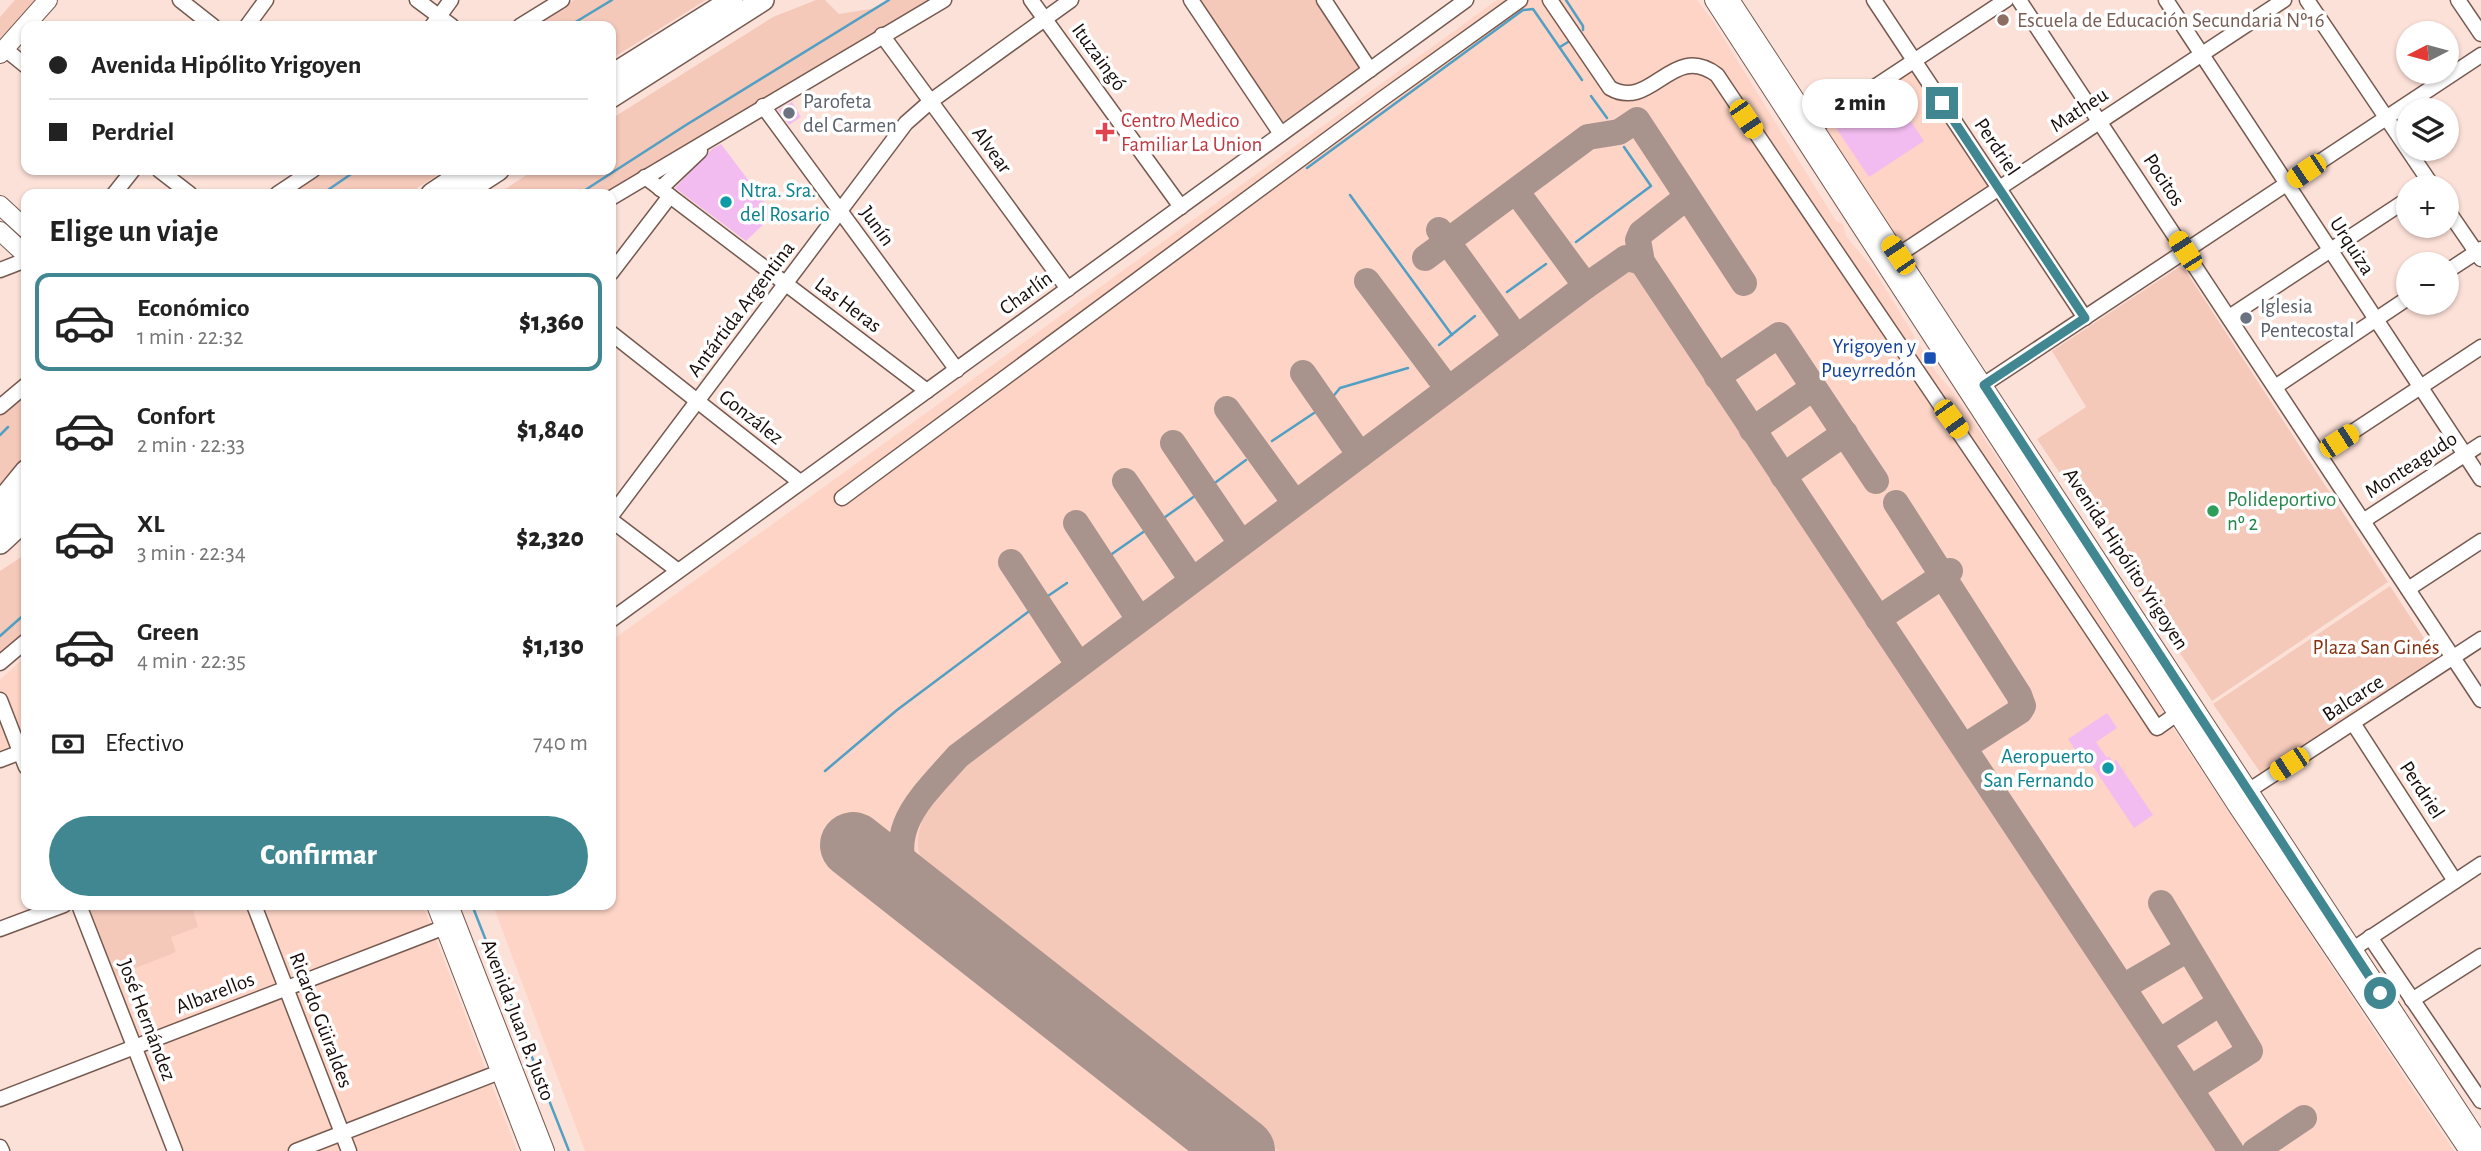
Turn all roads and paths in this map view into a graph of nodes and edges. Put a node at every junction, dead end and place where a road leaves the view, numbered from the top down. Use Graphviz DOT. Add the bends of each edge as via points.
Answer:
graph roads {
  1 [pos="48,0"];
  2 [pos="180,0"];
  3 [pos="266,0"];
  4 [pos="417,0"];
  5 [pos="451,0"];
  6 [pos="562,0"];
  7 [pos="732,0"];
  8 [pos="763,0"];
  9 [pos="779,0"];
  10 [pos="944,0"];
  11 [pos="1031,0"];
  12 [pos="1071,0"];
  13 [pos="1191,0"];
  14 [pos="1324,0"];
  15 [pos="1520,0"];
  16 [pos="1550,0"];
  17 [pos="1874,0"];
  18 [pos="2006,0"];
  19 [pos="2020,0"];
  20 [pos="2166,0"];
  21 [pos="2284,0"];
  22 [pos="2307,0"];
  23 [pos="2458,0"];
  24 [pos="1462,1"];
  25 [pos="1720,1"];
  26 [pos="1045,19"];
  27 [pos="29,21"];
  28 [pos="207,21"];
  29 [pos="251,21"];
  30 [pos="435,21"];
  31 [pos="528,21"];
  32 [pos="21,31"];
  33 [pos="2481,34"];
  34 [pos="883,35"];
  35 [pos="2,52"];
  36 [pos="2202,54"];
  37 [pos="2481,55"];
  38 [pos="1914,61"];
  39 [pos="21,63"];
  40 [pos="655,69"];
  41 [pos="1370,70"];
  42 [pos="616,73"];
  43 [pos="616,94"];
  44 [pos="931,102"];
  45 [pos="763,106"];
  46 [pos="2386,117"];
  47 [pos="2100,122"];
  48 [pos="1814,127"];
  49 [pos="1281,134"];
  50 [pos="716,135"];
  51 [pos="129,175"];
  52 [pos="165,175"];
  53 [pos="306,175"];
  54 [pos="460,175"];
  55 [pos="490,175"];
  56 [pos="2423,175"];
  57 [pos="645,177"];
  58 [pos="2287,184"];
  59 [pos="1999,188"];
  60 [pos="118,189"];
  61 [pos="184,189"];
  62 [pos="284,189"];
  63 [pos="440,189"];
  64 [pos="469,189"];
  65 [pos="665,193"];
  66 [pos="616,195"];
  67 [pos="0,205"];
  68 [pos="1181,207"];
  69 [pos="2396,207"];
  70 [pos="841,212"];
  71 [pos="1865,219"];
  72 [pos="21,224"];
  73 [pos="2459,225"];
  74 [pos="0,231"];
  75 [pos="21,250"];
  76 [pos="2330,250"];
  77 [pos="2185,251"];
  78 [pos="2480,253"];
  79 [pos="1898,255"];
  80 [pos="21,262"];
  81 [pos="2459,265"];
  82 [pos="616,266"];
  83 [pos="0,270"];
  84 [pos="787,285"];
  85 [pos="1068,289"];
  86 [pos="2396,306"];
  87 [pos="2229,317"];
  88 [pos="2085,318"];
  89 [pos="2376,319"];
  90 [pos="616,337"];
  91 [pos="2481,347"];
  92 [pos="957,370"];
  93 [pos="2275,387"];
  94 [pos="2420,387"];
  95 [pos="21,388"];
  96 [pos="1977,389"];
  97 [pos="927,391"];
  98 [pos="698,402"];
  99 [pos="0,407"];
  100 [pos="2481,444"];
  101 [pos="2319,454"];
  102 [pos="2465,454"];
  103 [pos="21,477"];
  104 [pos="2481,479"];
  105 [pos="800,482"];
  106 [pos="842,498"];
  107 [pos="0,503"];
  108 [pos="21,504"];
  109 [pos="616,511"];
  110 [pos="2363,521"];
  111 [pos="0,522"];
  112 [pos="616,522"];
  113 [pos="21,524"];
  114 [pos="21,540"];
  115 [pos="2481,541"];
  116 [pos="0,543"];
  117 [pos="0,553"];
  118 [pos="677,570"];
  119 [pos="2408,589"];
  120 [pos="616,616"];
  121 [pos="2481,639"];
  122 [pos="21,645"];
  123 [pos="2453,657"];
  124 [pos="0,663"];
  125 [pos="0,700"];
  126 [pos="2481,700"];
  127 [pos="2178,713"];
  128 [pos="2353,723"];
  129 [pos="21,745"];
  130 [pos="21,752"];
  131 [pos="0,760"];
  132 [pos="2248,791"];
  133 [pos="2481,864"];
  134 [pos="2455,881"];
  135 [pos="51,910"];
  136 [pos="81,910"];
  137 [pos="256,910"];
  138 [pos="438,910"];
  139 [pos="451,910"];
  140 [pos="445,927"];
  141 [pos="0,929"];
  142 [pos="2370,937"];
  143 [pos="2345,953"];
  144 [pos="2481,956"];
  145 [pos="287,988"];
  146 [pos="2412,1000"];
  147 [pos="134,1047"];
  148 [pos="506,1070"];
  149 [pos="0,1099"];
  150 [pos="2481,1101"];
  151 [pos="342,1133"];
  152 [pos="2481,1145"];
  153 [pos="175,1151"];
  154 [pos="296,1151"];
  155 [pos="349,1151"];
  156 [pos="531,1151"];
  157 [pos="545,1151"];
  158 [pos="2469,1151"];
  1 -- 27 [label="main road"];
  2 -- 28 [label="street"];
  3 -- 29 [label="street"];
  4 -- 30 [label="street"];
  5 -- 30 [label="street"];
  6 -- 31 [label="street"];
  7 -- 42 [label="highway"];
  8 -- 40 [label="highway"];
  9 -- 40 [label="highway"];
  10 -- 34 [label="street"];
  11 -- 26 [label="street, Ituzaingó"];
  12 -- 26 [label="street, Antártida Argentina"];
  13 -- 49 [label="street"];
  14 -- 41 [label="street"];
  15 -- 106 [label="street"];
  16 -- 127 [label="street" via="1616,91 1639,92 1689,64 1704,66 1717,75 2157,728"];
  17 -- 38 [label="street, Perdriel"];
  18 -- 38 [label="street"];
  19 -- 47 [label="street, Pocitos"];
  20 -- 36 [label="street, Urquiza"];
  21 -- 36 [label="street, Matheu"];
  22 -- 46 [label="street"];
  23 -- 33 [label="street"];
  24 -- 41 [label="street, Charlín"];
  25 -- 48 [label="main road, Avenida Hipólito Yrigoyen"];
  25 -- 71 [label="main road, Avenida Hipólito Yrigoyen"];
  26 -- 44 [label="street, Antártida Argentina"];
  26 -- 68 [label="street, Ituzaingó"];
  32 -- 35 [label="main road"];
  34 -- 44 [label="street, Alvear"];
  34 -- 45 [label="street"];
  35 -- 39 [label="street"];
  36 -- 47 [label="street, Matheu"];
  36 -- 58 [label="street, Urquiza"];
  37 -- 46 [label="street"];
  38 -- 48 [label="street"];
  38 -- 59 [label="street, Perdriel"];
  40 -- 43 [label="highway"];
  41 -- 49 [label="street, Charlín"];
  44 -- 70 [label="street, Antártida Argentina" via="906,123"];
  44 -- 85 [label="street, Alvear"];
  45 -- 50 [label="street"];
  45 -- 70 [label="street, Junín"];
  46 -- 56 [label="street"];
  46 -- 58 [label="street"];
  47 -- 59 [label="street, Matheu"];
  47 -- 77 [label="street, Pocitos"];
  48 -- 71 [label="main road, Avenida Hipólito Yrigoyen"];
  49 -- 68 [label="street, Charlín"];
  50 -- 57 [label="street"];
  50 -- 65 [label="street"];
  51 -- 60 [label="street"];
  52 -- 61 [label="street"];
  53 -- 62 [label="street"];
  54 -- 63 [label="highway"];
  55 -- 64 [label="highway"];
  57 -- 65 [label="street, Las Heras"];
  57 -- 66 [label="street"];
  58 -- 76 [label="street, Urquiza"];
  58 -- 77 [label="street"];
  59 -- 79 [label="street, Matheu"];
  59 -- 88 [label="street, Perdriel"];
  65 -- 82 [label="street"];
  65 -- 84 [label="street, Las Heras"];
  67 -- 72 [label="main road"];
  68 -- 85 [label="street, Charlín"];
  69 -- 76 [label="street"];
  70 -- 84 [label="street, Antártida Argentina"];
  70 -- 92 [label="street, Junín"];
  71 -- 79 [label="main road, Avenida Hipólito Yrigoyen"];
  71 -- 96 [label="main road, Avenida Hipólito Yrigoyen"];
  73 -- 78 [label="street"];
  74 -- 75 [label="main road"];
  76 -- 87 [label="street"];
  76 -- 89 [label="street, Urquiza"];
  77 -- 87 [label="street, Pocitos"];
  77 -- 88 [label="street"];
  78 -- 81 [label="street"];
  79 -- 96 [label="main road, Avenida Hipólito Yrigoyen"];
  80 -- 83 [label="street"];
  84 -- 97 [label="street, Las Heras"];
  84 -- 98 [label="street, Antártida Argentina"];
  85 -- 92 [label="street, Charlín"];
  86 -- 89 [label="street"];
  87 -- 93 [label="street, Pocitos"];
  88 -- 96 [label="street"];
  89 -- 93 [label="street"];
  89 -- 94 [label="street, Urquiza"];
  90 -- 98 [label="street, González"];
  91 -- 94 [label="street"];
  92 -- 97 [label="street, Charlín"];
  93 -- 101 [label="street, Pocitos"];
  94 -- 101 [label="street"];
  94 -- 102 [label="street, Urquiza"];
  95 -- 99 [label="street"];
  96 -- 127 [label="main road, Avenida Hipólito Yrigoyen"];
  96 -- 132 [label="main road, Avenida Hipólito Yrigoyen"];
  97 -- 105 [label="street, Charlín"];
  98 -- 105 [label="street, González"];
  98 -- 109 [label="street, Antártida Argentina"];
  100 -- 102 [label="street, Monteagudo"];
  101 -- 110 [label="street, Pocitos"];
  102 -- 104 [label="street, Urquiza"];
  102 -- 110 [label="street, Monteagudo"];
  103 -- 107 [label="highway"];
  105 -- 118 [label="street, Charlín"];
  108 -- 111 [label="highway"];
  110 -- 119 [label="street, Pocitos"];
  112 -- 118 [label="street"];
  113 -- 116 [label="highway"];
  114 -- 117 [label="highway"];
  115 -- 119 [label="street"];
  118 -- 120 [label="street, Charlín"];
  119 -- 123 [label="street, Pocitos"];
  121 -- 123 [label="street, Balcarce"];
  122 -- 124 [label="street"];
  123 -- 126 [label="street, Pocitos"];
  123 -- 128 [label="street, Balcarce"];
  125 -- 129 [label="street"];
  127 -- 143 [label="main road, Avenida Hipólito Yrigoyen"];
  128 -- 132 [label="street, Balcarce"];
  128 -- 134 [label="street, Perdriel"];
  130 -- 131 [label="street"];
  132 -- 143 [label="main road, Avenida Hipólito Yrigoyen"];
  133 -- 134 [label="street"];
  134 -- 142 [label="street"];
  135 -- 141 [label="street"];
  136 -- 147 [label="street, José Hernández"];
  137 -- 145 [label="street, Ricardo Güiraldes"];
  138 -- 140 [label="main road, Avenida Juan B. Justo"];
  139 -- 148 [label="main road, Avenida Juan B. Justo"];
  140 -- 145 [label="street, Albarellos"];
  140 -- 148 [label="main road, Avenida Juan B. Justo"];
  142 -- 143 [label="street"];
  142 -- 146 [label="street"];
  143 -- 152 [label="main road, Avenida Hipólito Yrigoyen"];
  143 -- 158 [label="main road, Avenida Hipólito Yrigoyen"];
  144 -- 146 [label="street"];
  145 -- 147 [label="street, Albarellos"];
  145 -- 151 [label="street, Ricardo Güiraldes"];
  146 -- 150 [label="street"];
  147 -- 149 [label="street, Albarellos"];
  147 -- 153 [label="street, José Hernández"];
  148 -- 151 [label="street"];
  148 -- 156 [label="main road, Avenida Juan B. Justo"];
  148 -- 157 [label="main road, Avenida Juan B. Justo"];
  151 -- 154 [label="street"];
  151 -- 155 [label="street, Ricardo Güiraldes"];
}
